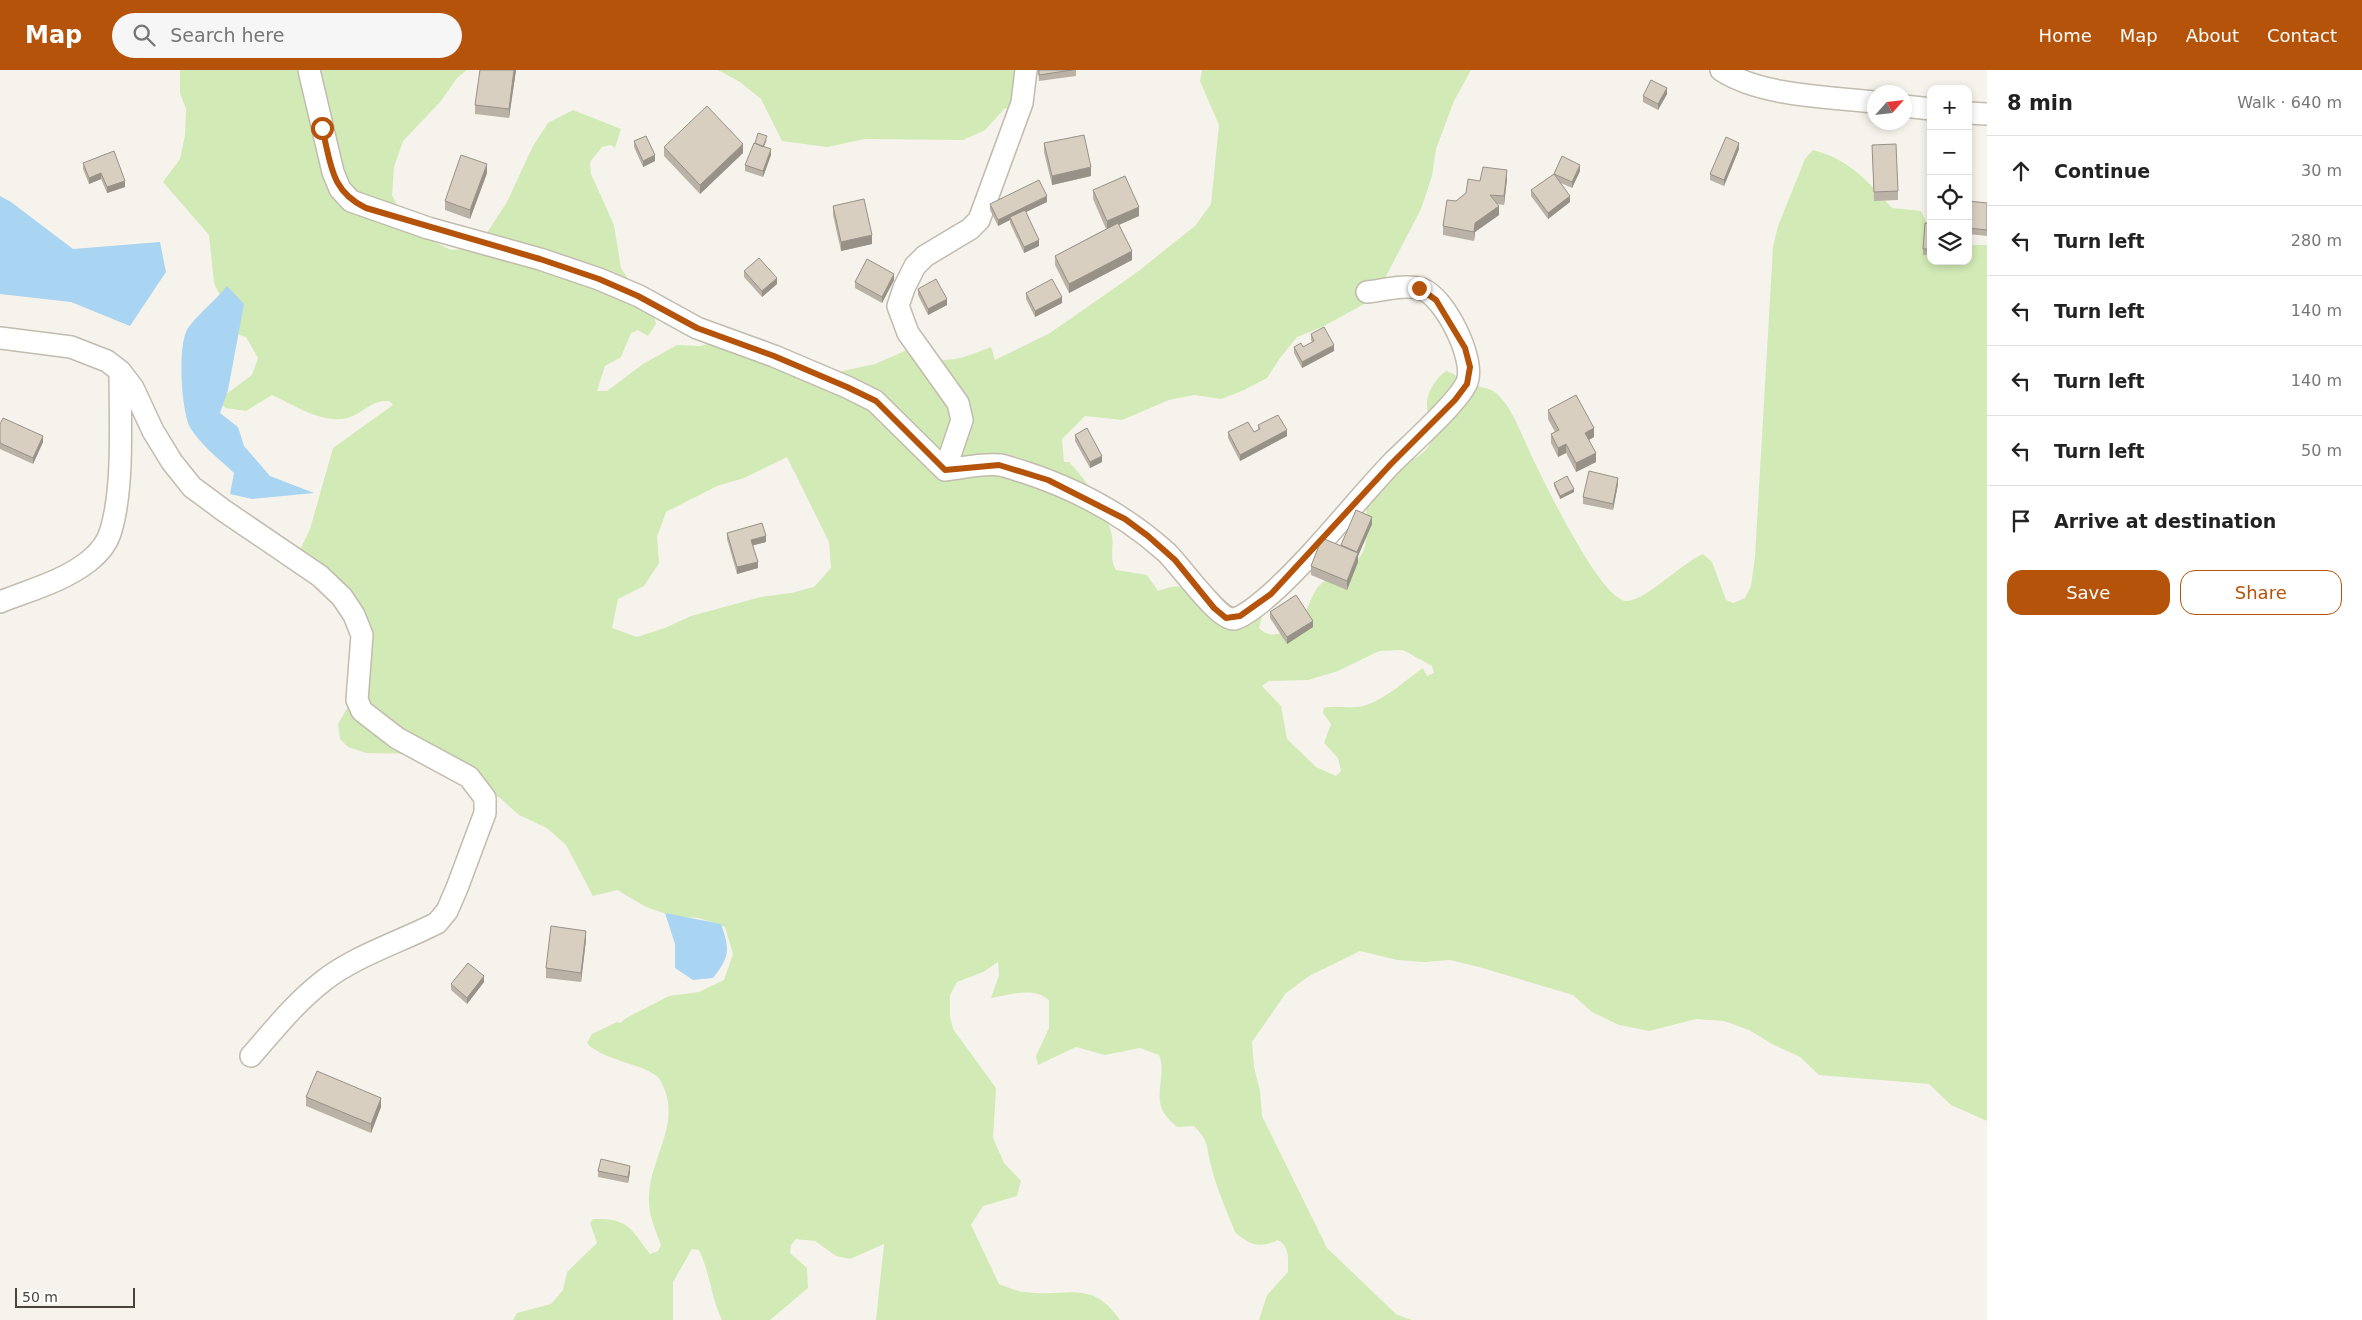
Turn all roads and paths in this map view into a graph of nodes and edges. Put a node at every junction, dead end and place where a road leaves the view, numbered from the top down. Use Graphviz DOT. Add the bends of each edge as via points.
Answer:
graph roads {
  1 [pos="309,70"];
  2 [pos="1026,70"];
  3 [pos="1721,70"];
  4 [pos="1867,101"];
  5 [pos="1912,107"];
  6 [pos="1927,108"];
  7 [pos="1972,113"];
  8 [pos="1987,114"];
  9 [pos="1367,292"];
  10 [pos="0,338"];
  11 [pos="120,371"];
  12 [pos="945,470"];
  13 [pos="0,602"];
  14 [pos="251,1056"];
  1 -- 12 [label="street" via="333,172 340,189 351,201 599,279 697,328 847,387 876,401"];
  2 -- 12 [label="street" via="1022,102 979,220 915,266 898,306 908,333 958,403 962,420"];
  3 -- 4 [label="street" via="1784,92"];
  5 -- 6 [label="street"];
  7 -- 8 [label="street"];
  9 -- 12 [label="street" via="1419,288 1429,294 1447,315 1465,348 1470,367 1467,384 1271,594 1233,619 1221,616 1175,560 1148,536 1125,519 1085,498 1048,480 999,465"];
  10 -- 11 [label="street" via="71,347 107,361"];
  11 -- 13 [label="street" via="117,487 112,530 106,543 70,574"];
  11 -- 14 [label="street" via="133,388 162,446 192,487 320,576 342,598 362,635 357,700 362,711 397,738 468,777 484,798 485,813 457,888 442,918 322,981"];
}
